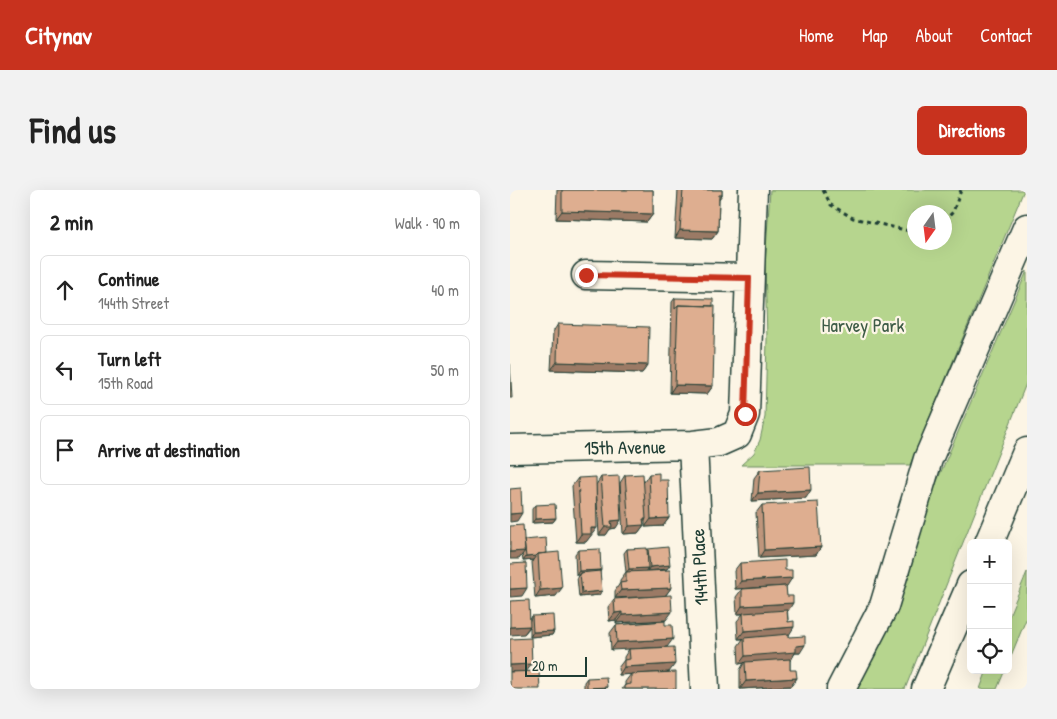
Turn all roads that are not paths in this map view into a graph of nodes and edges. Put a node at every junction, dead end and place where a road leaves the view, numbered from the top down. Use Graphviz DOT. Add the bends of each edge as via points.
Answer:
graph roads {
  1 [pos="752,190"];
  2 [pos="1027,228"];
  3 [pos="586,275"];
  4 [pos="749,278"];
  5 [pos="693,445"];
  6 [pos="510,449"];
  7 [pos="1027,452"];
  8 [pos="991,539"];
  9 [pos="967,594"];
  10 [pos="706,689"];
  11 [pos="841,689"];
  12 [pos="926,689"];
  1 -- 4 [label="main road"];
  2 -- 11 [label="main road" via="928,459 884,606"];
  3 -- 4 [label="main road"];
  4 -- 5 [label="main road, 15th Avenue" via="745,414 737,434 719,442"];
  5 -- 6 [label="main road, 15th Avenue"];
  5 -- 10 [label="main road, 144th Place"];
  7 -- 8 [label="main road"];
  9 -- 12 [label="main road"];
}
